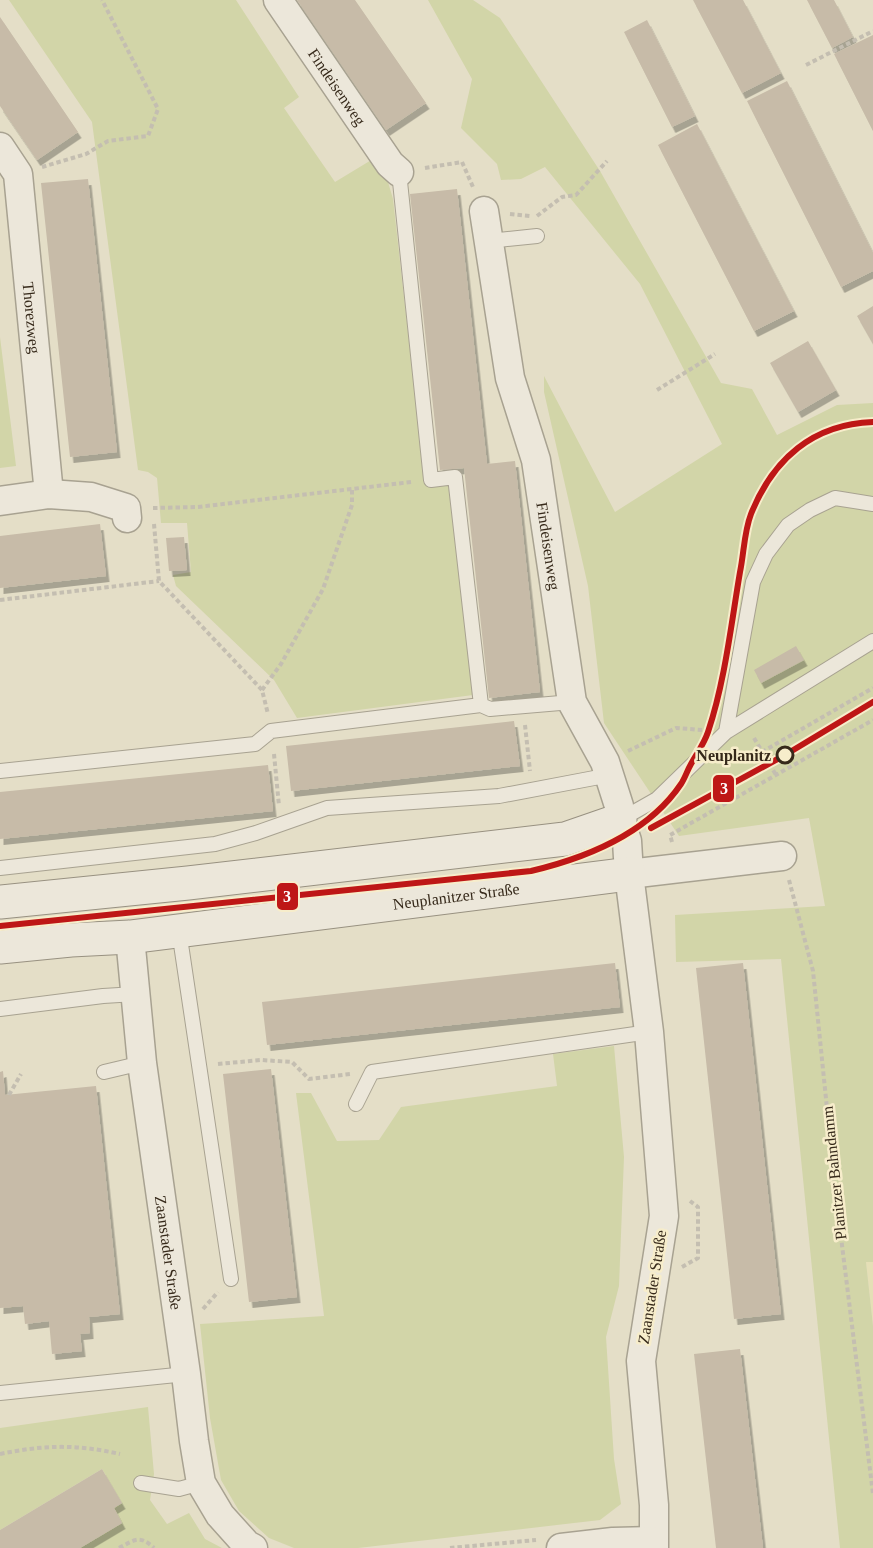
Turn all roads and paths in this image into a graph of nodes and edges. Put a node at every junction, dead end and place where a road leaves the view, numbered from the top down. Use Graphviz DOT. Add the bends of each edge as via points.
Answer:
graph roads {
  1 [pos="102,0"];
  2 [pos="278,0"];
  3 [pos="873,31"];
  4 [pos="806,65"];
  5 [pos="0,147"];
  6 [pos="607,160"];
  7 [pos="399,172"];
  8 [pos="18,174"];
  9 [pos="576,195"];
  10 [pos="484,211"];
  11 [pos="537,236"];
  12 [pos="489,241"];
  13 [pos="715,354"];
  14 [pos="657,390"];
  15 [pos="431,480"];
  16 [pos="352,490"];
  17 [pos="49,494"];
  18 [pos="0,501"];
  19 [pos="873,504"];
  20 [pos="135,511"];
  21 [pos="159,581"];
  22 [pos="0,600"];
  23 [pos="873,641"];
  24 [pos="873,688"];
  25 [pos="262,690"];
  26 [pos="572,702"];
  27 [pos="481,705"];
  28 [pos="522,706"];
  29 [pos="873,720"];
  30 [pos="676,728"];
  31 [pos="272,731"];
  32 [pos="726,732"];
  33 [pos="754,738"];
  34 [pos="762,752"];
  35 [pos="608,769"];
  36 [pos="0,771"];
  37 [pos="776,775"];
  38 [pos="532,791"];
  39 [pos="620,820"];
  40 [pos="280,824"];
  41 [pos="782,856"];
  42 [pos="0,868"];
  43 [pos="677,868"];
  44 [pos="629,874"];
  45 [pos="122,888"];
  46 [pos="0,902"];
  47 [pos="179,930"];
  48 [pos="130,937"];
  49 [pos="0,947"];
  50 [pos="136,994"];
  51 [pos="0,1009"];
  52 [pos="650,1032"];
  53 [pos="142,1063"];
  54 [pos="200,1066"];
  55 [pos="104,1072"];
  56 [pos="372,1072"];
  57 [pos="21,1074"];
  58 [pos="9,1095"];
  59 [pos="356,1104"];
  60 [pos="681,1194"];
  61 [pos="676,1270"];
  62 [pos="231,1279"];
  63 [pos="186,1374"];
  64 [pos="0,1393"];
  65 [pos="0,1454"];
  66 [pos="120,1454"];
  67 [pos="141,1483"];
  68 [pos="201,1483"];
  69 [pos="873,1494"];
  70 [pos="654,1544"];
  71 [pos="119,1548"];
  72 [pos="154,1548"];
  73 [pos="253,1548"];
  74 [pos="561,1548"];
  1 -- 8 [label="path" via="158,109 148,136 108,141 86,154"];
  2 -- 7 [label="street, Findeisenweg"];
  3 -- 4 [label="path"];
  5 -- 8 [label="street, Thorezweg"];
  6 -- 9 [label="path"];
  7 -- 15 [label="lane"];
  8 -- 17 [label="street, Thorezweg"];
  10 -- 12 [label="street, Findeisenweg"];
  11 -- 12 [label="lane"];
  12 -- 26 [label="street, Findeisenweg" via="510,378 536,460"];
  13 -- 14 [label="path"];
  15 -- 16 [label="path"];
  15 -- 27 [label="lane" via="455,477"];
  16 -- 20 [label="path"];
  16 -- 25 [label="path" via="352,505 322,589 281,664"];
  17 -- 18 [label="street"];
  17 -- 20 [label="street" via="90,497"];
  19 -- 32 [label="lane" via="835,498 788,525 766,554 753,582"];
  20 -- 21 [label="path"];
  21 -- 22 [label="path"];
  21 -- 25 [label="path"];
  23 -- 32 [label="lane"];
  24 -- 34 [label="path"];
  25 -- 31 [label="path"];
  26 -- 28 [label="lane"];
  26 -- 35 [label="street, Findeisenweg"];
  27 -- 28 [label="lane" via="490,709"];
  27 -- 31 [label="lane"];
  28 -- 38 [label="path"];
  29 -- 37 [label="path"];
  30 -- 35 [label="path"];
  31 -- 36 [label="lane" via="255,744"];
  31 -- 40 [label="path"];
  32 -- 39 [label="lane" via="657,799"];
  33 -- 34 [label="path"];
  34 -- 37 [label="path"];
  35 -- 38 [label="lane"];
  35 -- 39 [label="street, Findeisenweg"];
  37 -- 43 [label="path" via="670,835"];
  38 -- 40 [label="lane" via="327,808"];
  39 -- 44 [label="street, Findeisenweg" via="627,841"];
  39 -- 45 [label="street" via="565,839"];
  40 -- 42 [label="lane" via="214,844"];
  41 -- 43 [label="street, Neuplanitzer Straße"];
  41 -- 69 [label="path, Planitzer Bahndamm" via="813,971"];
  43 -- 44 [label="street, Neuplanitzer Straße"];
  44 -- 47 [label="street, Neuplanitzer Straße"];
  44 -- 52 [label="street, Zaanstader Straße"];
  45 -- 46 [label="street"];
  45 -- 48 [label="street"];
  47 -- 48 [label="street, Neuplanitzer Straße"];
  47 -- 54 [label="lane"];
  48 -- 49 [label="street, Neuplanitzer Straße"];
  48 -- 50 [label="street, Zaanstader Straße"];
  50 -- 51 [label="lane"];
  50 -- 53 [label="street, Zaanstader Straße"];
  52 -- 56 [label="lane"];
  52 -- 70 [label="street, Zaanstader Straße" via="664,1216 641,1361"];
  53 -- 55 [label="lane"];
  53 -- 63 [label="street, Zaanstader Straße"];
  54 -- 56 [label="path" via="261,1060 292,1062 309,1079"];
  54 -- 62 [label="lane"];
  56 -- 59 [label="lane"];
  57 -- 58 [label="path"];
  60 -- 61 [label="path" via="698,1208 698,1258"];
  63 -- 64 [label="lane"];
  63 -- 68 [label="street, Zaanstader Straße"];
  65 -- 66 [label="path" via="56,1446"];
  67 -- 68 [label="lane" via="179,1489"];
  68 -- 73 [label="street, Zaanstader Straße" via="220,1515"];
  70 -- 74 [label="street, Zaanstader Straße" via="613,1542"];
  71 -- 72 [label="path" via="136,1539 145,1539"];
}
